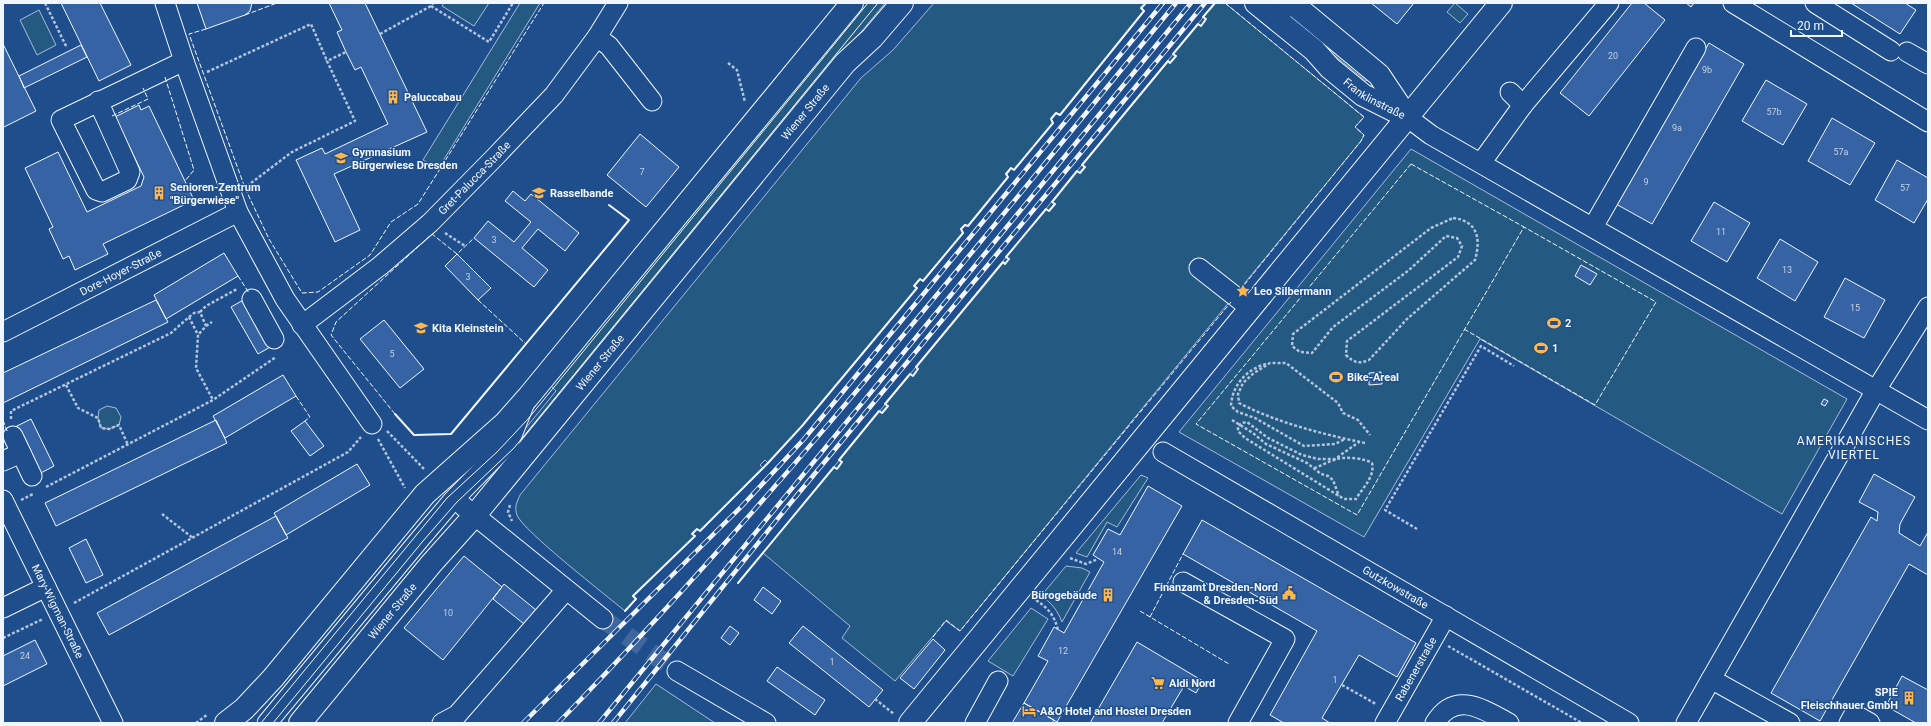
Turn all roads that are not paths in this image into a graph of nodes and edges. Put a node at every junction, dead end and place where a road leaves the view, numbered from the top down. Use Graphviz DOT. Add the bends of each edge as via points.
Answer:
graph roads {
  1 [pos="165,3"];
  2 [pos="618,3"];
  3 [pos="852,3"];
  4 [pos="902,3"];
  5 [pos="1256,3"];
  6 [pos="1292,3"];
  7 [pos="1501,3"];
  8 [pos="1609,3"];
  9 [pos="1732,3"];
  10 [pos="1815,3"];
  11 [pos="1281,13"];
  12 [pos="596,37"];
  13 [pos="1696,48"];
  14 [pos="184,61"];
  15 [pos="1928,64"];
  16 [pos="98,101"];
  17 [pos="652,101"];
  18 [pos="1407,117"];
  19 [pos="1928,122"];
  20 [pos="1481,163"];
  21 [pos="238,212"];
  22 [pos="1593,227"];
  23 [pos="1199,268"];
  24 [pos="285,299"];
  25 [pos="1928,307"];
  26 [pos="1250,308"];
  27 [pos="302,325"];
  28 [pos="3,332"];
  29 [pos="278,346"];
  30 [pos="1876,390"];
  31 [pos="528,397"];
  32 [pos="1928,420"];
  33 [pos="372,424"];
  34 [pos="13,436"];
  35 [pos="1162,452"];
  36 [pos="21,453"];
  37 [pos="3,461"];
  38 [pos="36,486"];
  39 [pos="416,492"];
  40 [pos="453,500"];
  41 [pos="5,504"];
  42 [pos="475,515"];
  43 [pos="1183,582"];
  44 [pos="46,588"];
  45 [pos="566,590"];
  46 [pos="3,608"];
  47 [pos="1446,616"];
  48 [pos="603,619"];
  49 [pos="677,670"];
  50 [pos="1711,679"];
  51 [pos="998,681"];
  52 [pos="1388,718"];
  53 [pos="903,719"];
  54 [pos="1488,721"];
  55 [pos="113,723"];
  56 [pos="226,723"];
  57 [pos="268,723"];
  58 [pos="300,723"];
  59 [pos="442,723"];
  60 [pos="766,723"];
  61 [pos="975,723"];
  62 [pos="1238,723"];
  63 [pos="1435,723"];
  64 [pos="1444,723"];
  65 [pos="1508,723"];
  66 [pos="1629,723"];
  67 [pos="1686,723"];
  68 [pos="1790,723"];
  1 -- 14 [label="street"];
  2 -- 12 [label="street, Gret-Palucca-Straße"];
  3 -- 31 [label="main road"];
  4 -- 42 [label="main road, Wiener Straße" via="846,63"];
  5 -- 11 [label="main road, Franklinstraße"];
  6 -- 18 [label="main road, Franklinstraße" via="1379,75"];
  7 -- 18 [label="main road"];
  8 -- 20 [label="street" via="1516,98"];
  9 -- 19 [label="street"];
  10 -- 15 [label="street" via="1899,51"];
  11 -- 18 [label="main road, Franklinstraße" via="1330,68 1363,95"];
  12 -- 17 [label="street" via="609,46"];
  12 -- 27 [label="street, Gret-Palucca-Straße" via="554,95 430,223 380,266"];
  13 -- 22 [label="street"];
  14 -- 16 [label="street"];
  14 -- 21 [label="street"];
  16 -- 16 [label="street" via="61,120 96,190 102,192 128,180 130,172"];
  18 -- 20 [label="street"];
  18 -- 26 [label="main road"];
  20 -- 22 [label="street"];
  21 -- 24 [label="street"];
  21 -- 28 [label="street, Dore-Hoyer-Straße"];
  22 -- 30 [label="street"];
  23 -- 26 [label="street"];
  24 -- 27 [label="street"];
  24 -- 29 [label="street" via="256,306"];
  25 -- 30 [label="street"];
  26 -- 53 [label="main road"];
  27 -- 33 [label="street"];
  30 -- 32 [label="street"];
  30 -- 50 [label="street"];
  31 -- 39 [label="main road" via="505,423"];
  31 -- 40 [label="street" via="509,443"];
  34 -- 36 [label="street"];
  35 -- 47 [label="street, Gutzkowstraße"];
  36 -- 37 [label="street"];
  36 -- 38 [label="street"];
  39 -- 40 [label="street"];
  39 -- 56 [label="main road" via="273,678 244,709"];
  40 -- 42 [label="street"];
  40 -- 57 [label="street"];
  41 -- 44 [label="street, Mary-Wigman-Straße"];
  42 -- 45 [label="street"];
  42 -- 58 [label="main road, Wiener Straße" via="431,564"];
  43 -- 62 [label="street" via="1285,639"];
  44 -- 46 [label="street"];
  44 -- 55 [label="street, Mary-Wigman-Straße"];
  45 -- 48 [label="street"];
  45 -- 59 [label="street" via="457,715"];
  47 -- 52 [label="street, Rabenerstraße"];
  47 -- 66 [label="street, Gutzkowstraße"];
  49 -- 60 [label="street"];
  50 -- 67 [label="street"];
  50 -- 68 [label="street"];
  51 -- 61 [label="street"];
  54 -- 64 [label="street" via="1469,712 1460,712 1450,716"];
  63 -- 65 [label="street" via="1443,712 1466,704 1483,708"];
}
